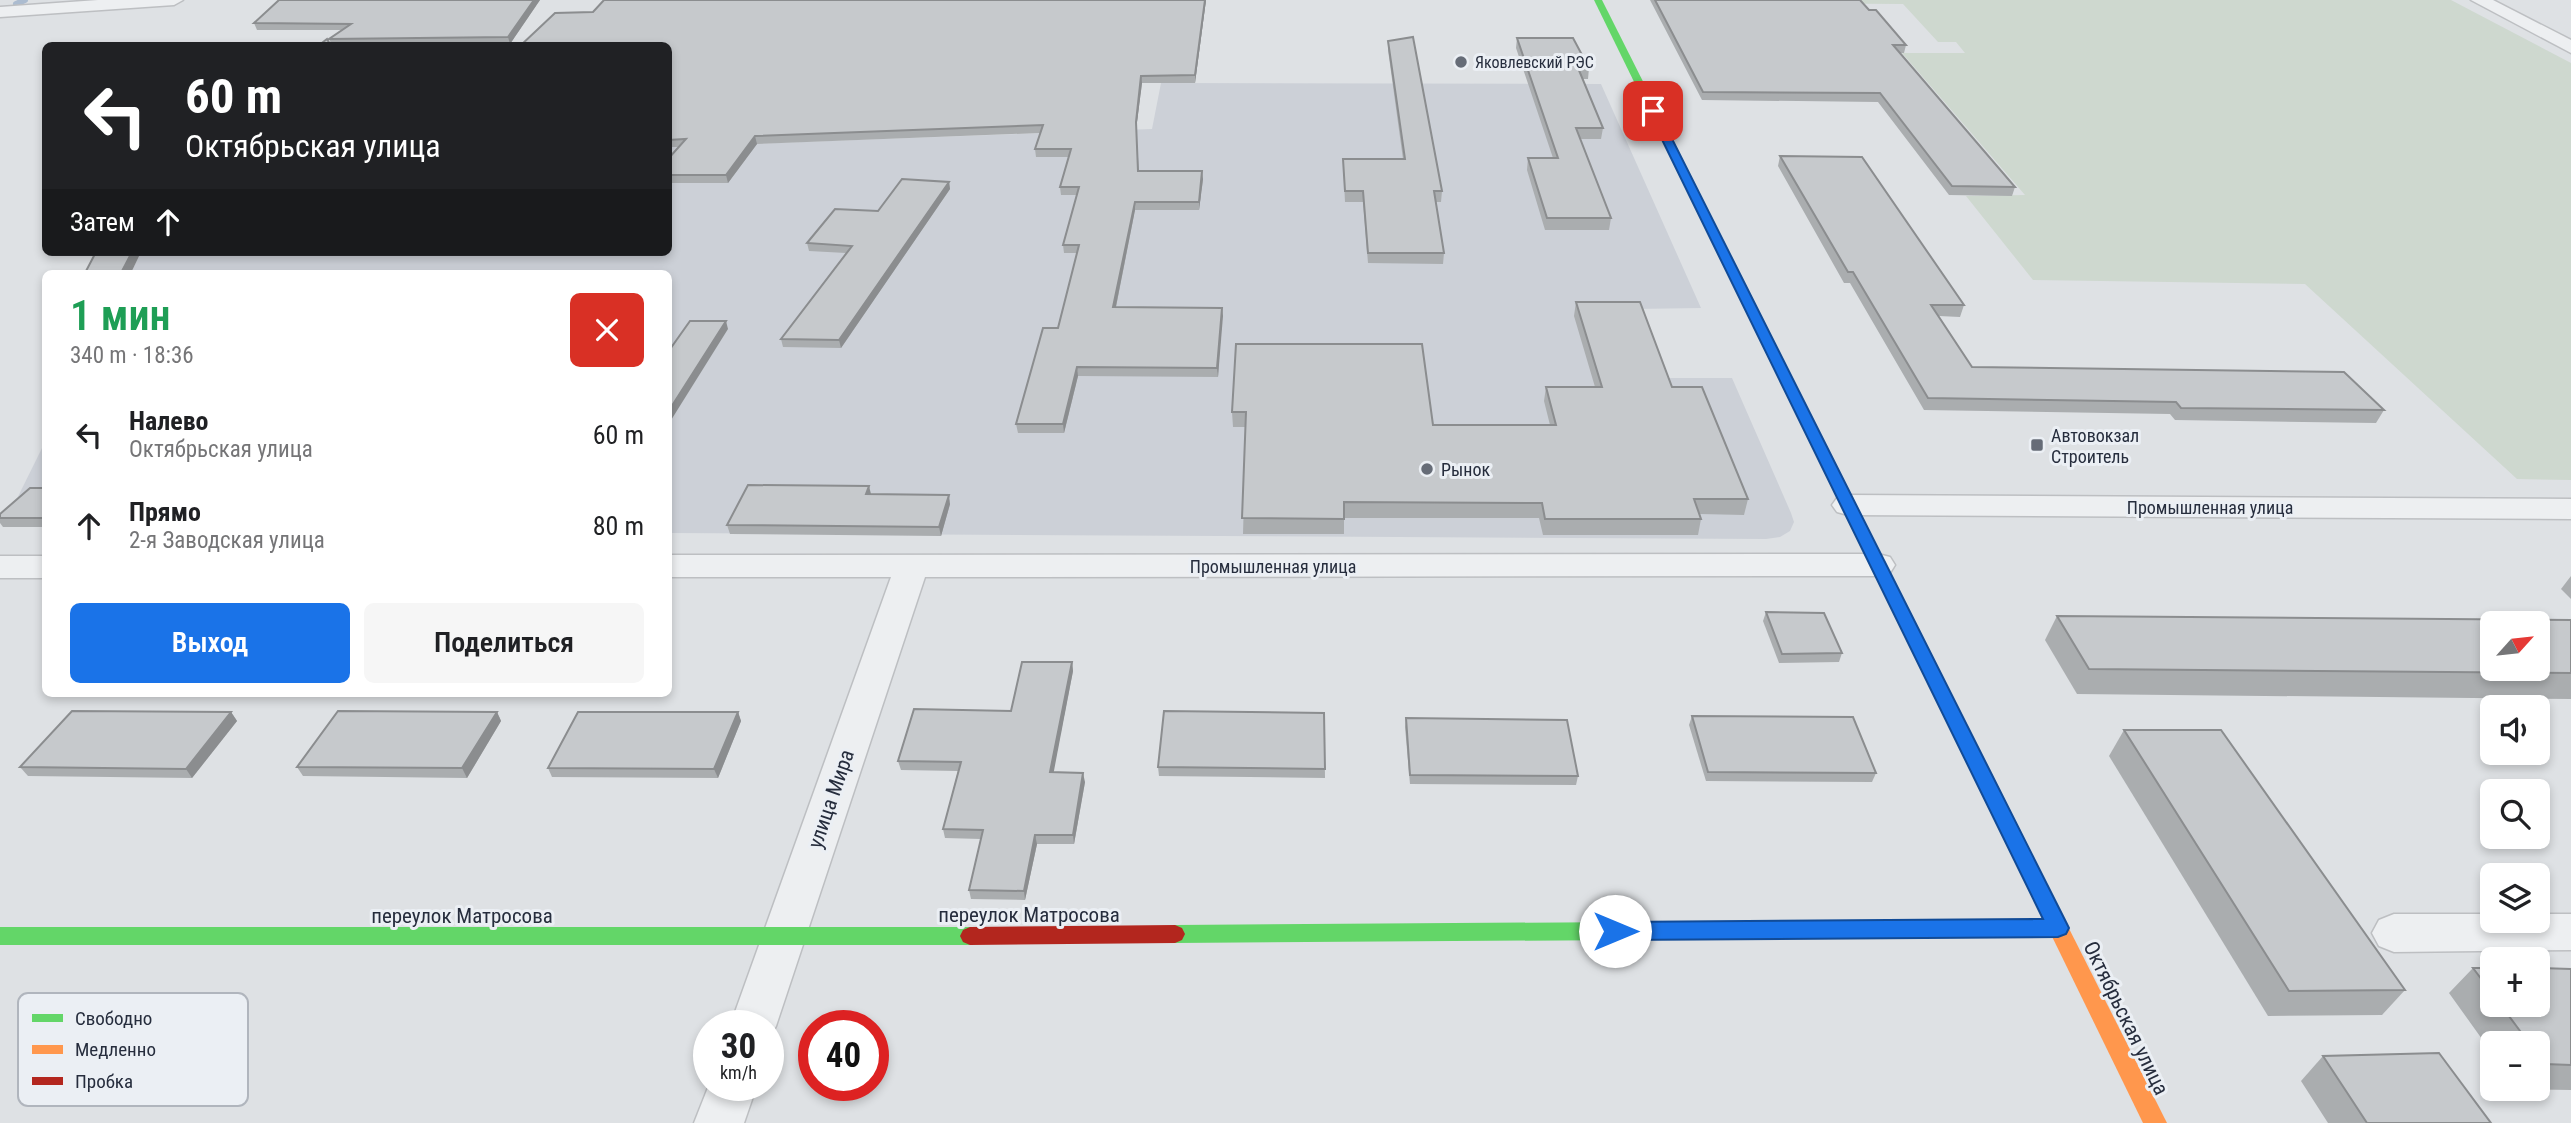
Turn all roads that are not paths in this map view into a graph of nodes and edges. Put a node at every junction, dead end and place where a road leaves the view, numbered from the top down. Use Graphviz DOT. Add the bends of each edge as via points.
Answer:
graph roads {
  1 [pos="174,0"];
  2 [pos="1598,0"];
  3 [pos="2480,0"];
  4 [pos="0,12"];
  5 [pos="2571,47"];
  6 [pos="1848,505"];
  7 [pos="2571,509"];
  8 [pos="1876,560"];
  9 [pos="672,566"];
  10 [pos="0,567"];
  11 [pos="42,567"];
  12 [pos="909,573"];
  13 [pos="2058,928"];
  14 [pos="2571,932"];
  15 [pos="2394,933"];
  16 [pos="0,936"];
  17 [pos="783,937"];
  18 [pos="758,1010"];
  19 [pos="727,1101"];
  20 [pos="719,1123"];
  21 [pos="2155,1123"];
  1 -- 4 [label="street"];
  2 -- 6 [label="street, Октябрьская улица"];
  3 -- 5 [label="street"];
  6 -- 7 [label="street, Промышленная улица"];
  6 -- 8 [label="street, Октябрьская улица"];
  8 -- 9 [label="street, Промышленная улица"];
  8 -- 13 [label="street, Октябрьская улица"];
  10 -- 11 [label="street"];
  12 -- 17 [label="street, улица Мира"];
  13 -- 17 [label="street, переулок Матросова"];
  13 -- 21 [label="street, Октябрьская улица"];
  14 -- 15 [label="street"];
  16 -- 17 [label="street, переулок Матросова"];
  17 -- 18 [label="street, улица Мира"];
  19 -- 20 [label="street"];
}
